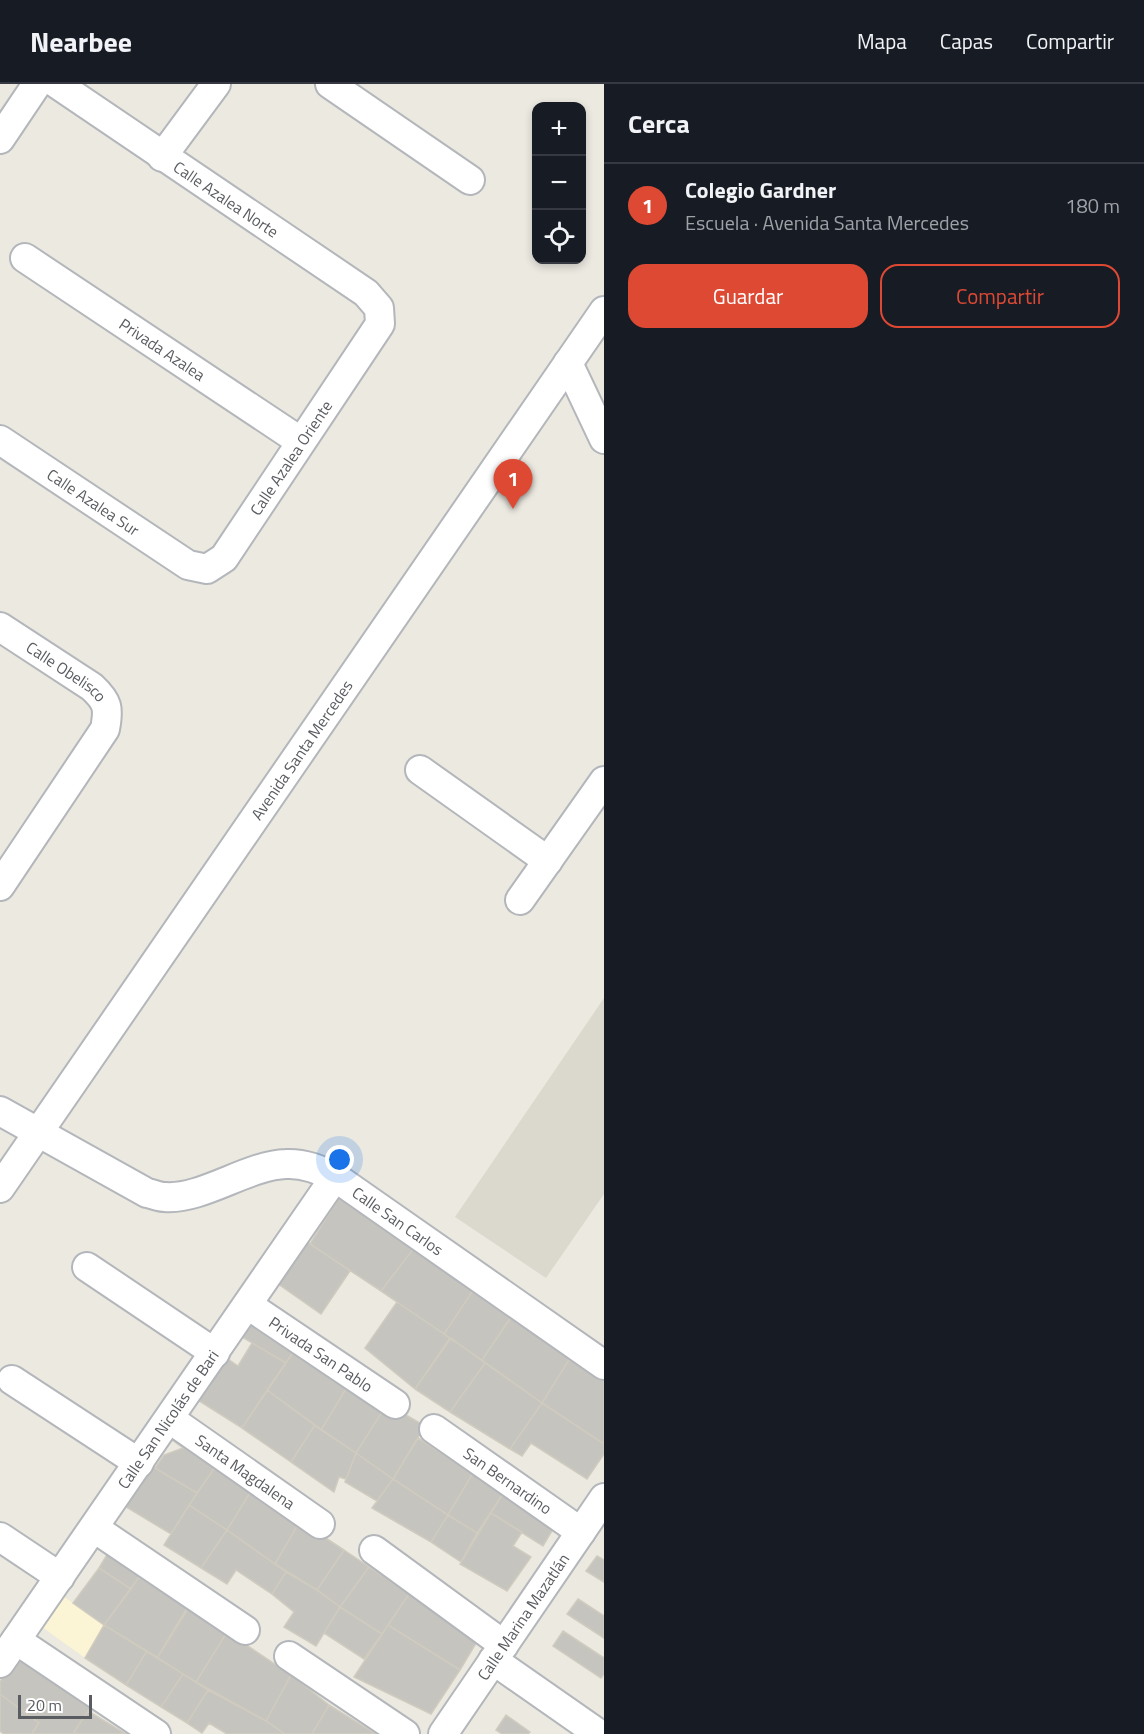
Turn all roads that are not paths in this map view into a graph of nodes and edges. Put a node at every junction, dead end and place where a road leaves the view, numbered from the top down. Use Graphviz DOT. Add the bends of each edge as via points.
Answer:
graph roads {
  1 [pos="37,84"];
  2 [pos="57,84"];
  3 [pos="216,84"];
  4 [pos="330,84"];
  5 [pos="0,139"];
  6 [pos="162,156"];
  7 [pos="470,180"];
  8 [pos="25,258"];
  9 [pos="604,311"];
  10 [pos="380,324"];
  11 [pos="568,363"];
  12 [pos="604,439"];
  13 [pos="0,440"];
  14 [pos="300,441"];
  15 [pos="188,566"];
  16 [pos="1,631"];
  17 [pos="420,770"];
  18 [pos="604,781"];
  19 [pos="548,861"];
  20 [pos="0,886"];
  21 [pos="520,900"];
  22 [pos="0,1111"];
  23 [pos="39,1131"];
  24 [pos="335,1177"];
  25 [pos="0,1188"];
  26 [pos="87,1267"];
  27 [pos="248,1305"];
  28 [pos="215,1353"];
  29 [pos="604,1365"];
  30 [pos="12,1380"];
  31 [pos="395,1404"];
  32 [pos="170,1419"];
  33 [pos="434,1429"];
  34 [pos="139,1463"];
  35 [pos="604,1498"];
  36 [pos="320,1524"];
  37 [pos="94,1528"];
  38 [pos="581,1532"];
  39 [pos="0,1537"];
  40 [pos="374,1550"];
  41 [pos="60,1577"];
  42 [pos="245,1630"];
  43 [pos="16,1640"];
  44 [pos="499,1653"];
  45 [pos="289,1656"];
  46 [pos="0,1664"];
  47 [pos="156,1734"];
  48 [pos="405,1734"];
  49 [pos="443,1734"];
  50 [pos="599,1734"];
  1 -- 5 [label="street"];
  2 -- 6 [label="street, Calle Azalea Norte"];
  3 -- 6 [label="street"];
  4 -- 7 [label="street"];
  6 -- 10 [label="street, Calle Azalea Norte" via="366,293 379,308"];
  8 -- 14 [label="street, Privada Azalea"];
  9 -- 11 [label="street, Avenida Santa Mercedes"];
  10 -- 14 [label="street, Calle Azalea Oriente"];
  11 -- 12 [label="street"];
  11 -- 23 [label="street, Avenida Santa Mercedes"];
  13 -- 15 [label="street, Calle Azalea Sur"];
  14 -- 15 [label="street, Calle Azalea Oriente" via="224,558 207,569"];
  16 -- 20 [label="street, Calle Obelisco" via="92,687 104,698 108,713 105,729"];
  17 -- 19 [label="street"];
  18 -- 19 [label="street"];
  19 -- 21 [label="street"];
  22 -- 23 [label="street, Calle San Carlos"];
  23 -- 24 [label="street, Calle San Carlos" via="147,1193 166,1197 285,1164 305,1165"];
  23 -- 25 [label="street, Avenida Santa Mercedes"];
  24 -- 27 [label="street, Calle San Nicolás de Bari"];
  24 -- 29 [label="street, Calle San Carlos"];
  26 -- 28 [label="street"];
  27 -- 28 [label="street, Calle San Nicolás de Bari"];
  27 -- 31 [label="street, Privada San Pablo"];
  28 -- 32 [label="street, Calle San Nicolás de Bari"];
  30 -- 34 [label="street"];
  32 -- 34 [label="street, Calle San Nicolás de Bari"];
  32 -- 36 [label="street, Santa Magdalena"];
  33 -- 38 [label="street, San Bernardino"];
  34 -- 37 [label="street, Calle San Nicolás de Bari"];
  35 -- 38 [label="street, Calle Marina Mazatlán"];
  37 -- 41 [label="street, Calle San Nicolás de Bari"];
  37 -- 42 [label="street"];
  38 -- 44 [label="street, Calle Marina Mazatlán"];
  39 -- 41 [label="street"];
  40 -- 44 [label="street"];
  41 -- 43 [label="street, Calle San Nicolás de Bari"];
  43 -- 46 [label="street, Calle San Nicolás de Bari"];
  43 -- 47 [label="street"];
  44 -- 49 [label="street, Calle Marina Mazatlán"];
  44 -- 50 [label="street"];
  45 -- 48 [label="street"];
}
